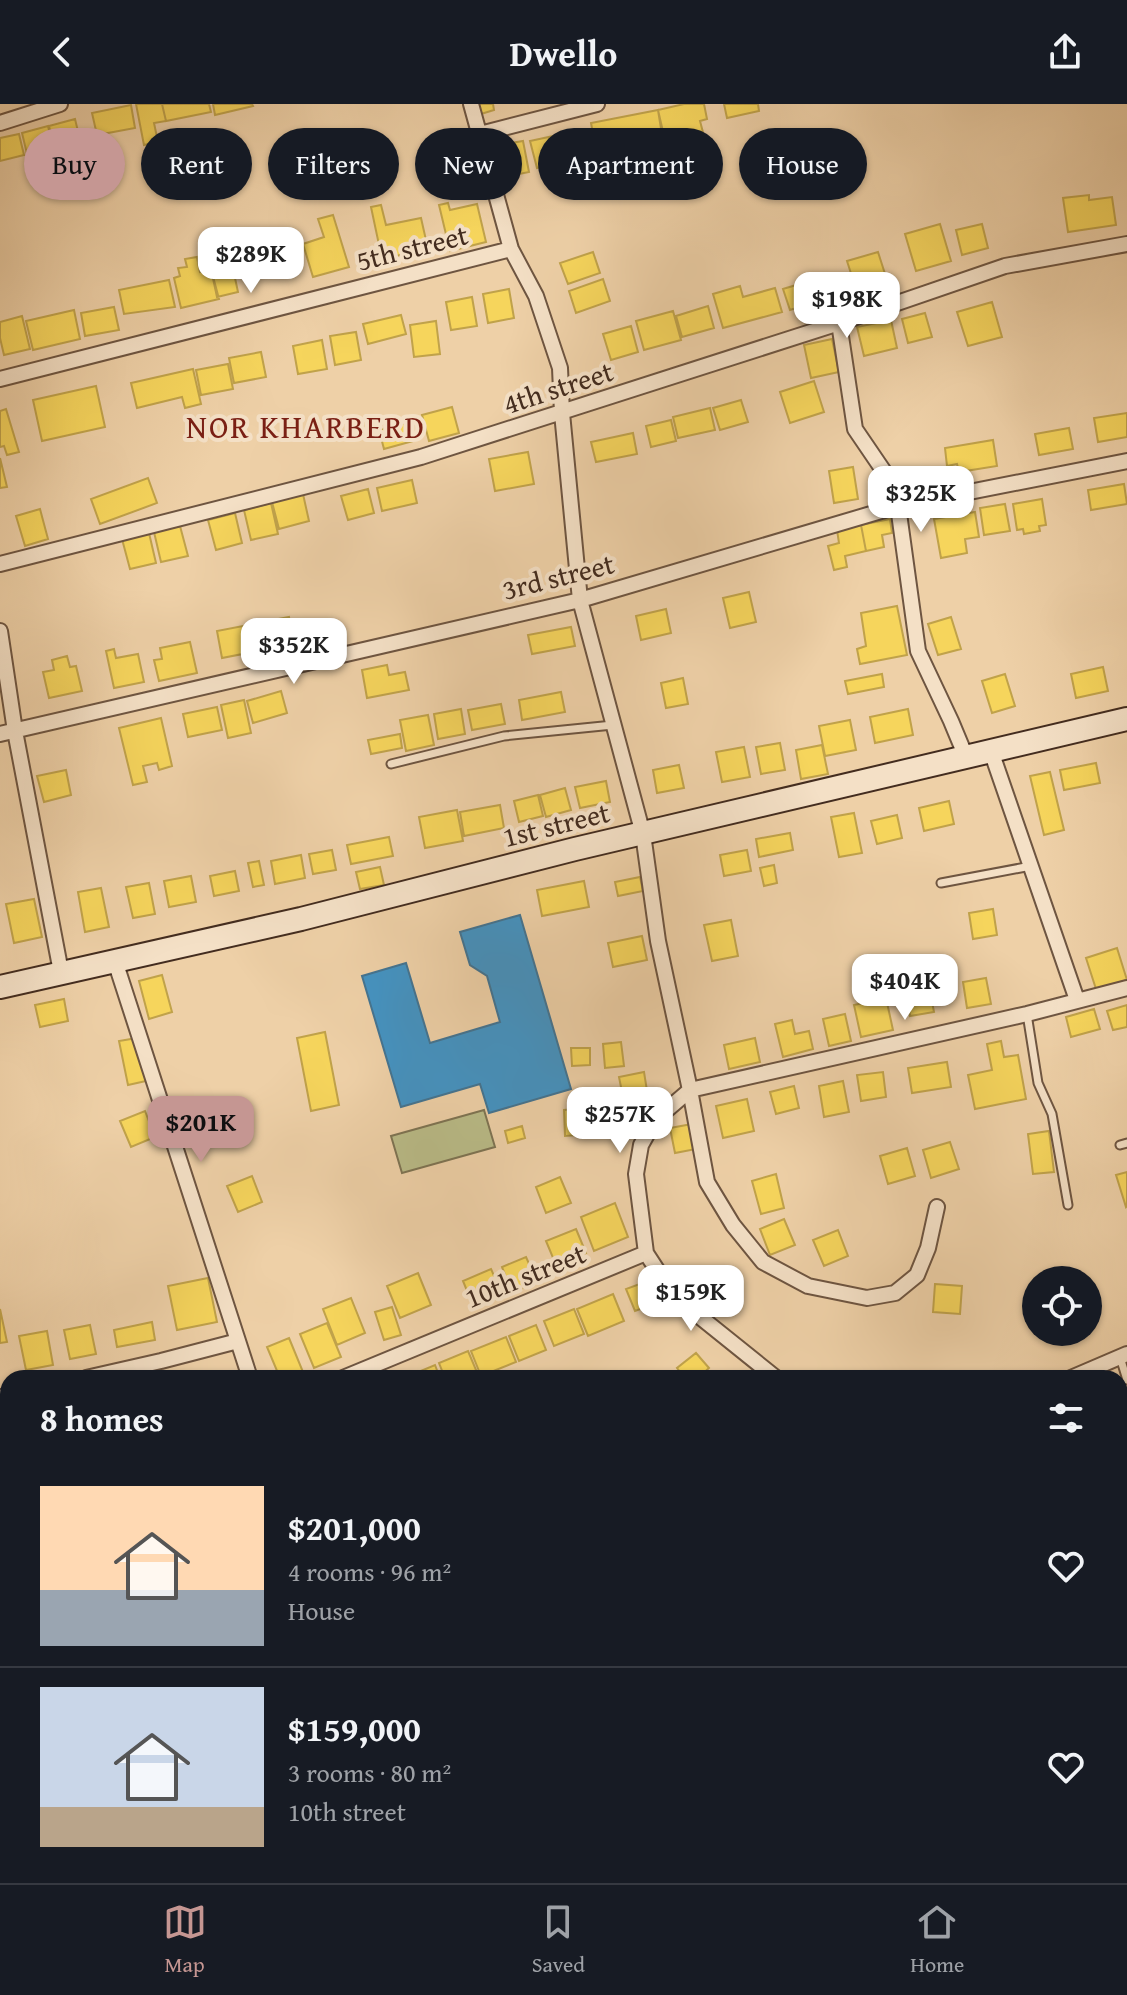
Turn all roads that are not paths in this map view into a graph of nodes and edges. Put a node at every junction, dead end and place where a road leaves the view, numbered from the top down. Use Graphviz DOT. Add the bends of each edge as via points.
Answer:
graph roads {
  1 [pos="60,104"];
  2 [pos="471,104"];
  3 [pos="597,104"];
  4 [pos="0,123"];
  5 [pos="478,128"];
  6 [pos="503,128"];
  7 [pos="498,200"];
  8 [pos="1127,244"];
  9 [pos="511,249"];
  10 [pos="839,323"];
  11 [pos="0,379"];
  12 [pos="562,413"];
  13 [pos="1127,461"];
  14 [pos="898,506"];
  15 [pos="0,564"];
  16 [pos="580,600"];
  17 [pos="0,631"];
  18 [pos="1127,719"];
  19 [pos="614,725"];
  20 [pos="7,732"];
  21 [pos="991,751"];
  22 [pos="966,757"];
  23 [pos="391,764"];
  24 [pos="643,834"];
  25 [pos="1031,866"];
  26 [pos="941,883"];
  27 [pos="115,961"];
  28 [pos="61,972"];
  29 [pos="0,987"];
  30 [pos="1127,988"];
  31 [pos="1077,1000"];
  32 [pos="1027,1014"];
  33 [pos="690,1090"];
  34 [pos="1068,1205"];
  35 [pos="937,1207"];
  36 [pos="646,1253"];
  37 [pos="238,1341"];
  38 [pos="1124,1356"];
  39 [pos="121,1370"];
  40 [pos="247,1370"];
  41 [pos="362,1370"];
  42 [pos="766,1370"];
  43 [pos="1090,1370"];
  1 -- 4 [label="street"];
  2 -- 5 [label="street"];
  3 -- 6 [label="street"];
  7 -- 9 [label="street"];
  8 -- 10 [label="street, 4th street" via="1005,266"];
  9 -- 11 [label="street, 5th street"];
  9 -- 12 [label="street" via="536,296 560,368"];
  10 -- 12 [label="street, 4th street"];
  10 -- 14 [label="street" via="855,429 887,476"];
  12 -- 15 [label="street, 4th street" via="421,457"];
  12 -- 16 [label="street"];
  13 -- 14 [label="street, 3rd street"];
  14 -- 16 [label="street, 3rd street"];
  14 -- 22 [label="street" via="918,651"];
  16 -- 19 [label="street"];
  16 -- 20 [label="street, 3rd street"];
  17 -- 20 [label="street"];
  18 -- 21 [label="main road, 1st street"];
  19 -- 23 [label="lane" via="504,736"];
  19 -- 24 [label="street"];
  20 -- 28 [label="street"];
  21 -- 22 [label="main road, 1st street"];
  21 -- 25 [label="street"];
  22 -- 24 [label="main road, 1st street"];
  24 -- 27 [label="main road, 1st street"];
  24 -- 33 [label="street" via="658,941"];
  25 -- 26 [label="lane"];
  25 -- 31 [label="street"];
  27 -- 28 [label="main road, 1st street"];
  27 -- 37 [label="street"];
  28 -- 29 [label="main road, 1st street"];
  30 -- 31 [label="street"];
  31 -- 32 [label="street"];
  32 -- 33 [label="street"];
  32 -- 34 [label="lane"];
  33 -- 35 [label="street" via="707,1182 763,1262 808,1286 867,1298 895,1293 917,1275"];
  33 -- 36 [label="street" via="655,1120 641,1145 636,1174"];
  36 -- 41 [label="street, 10th street"];
  36 -- 42 [label="street" via="674,1296"];
  37 -- 39 [label="street"];
  37 -- 40 [label="street"];
  38 -- 43 [label="street"];
}
